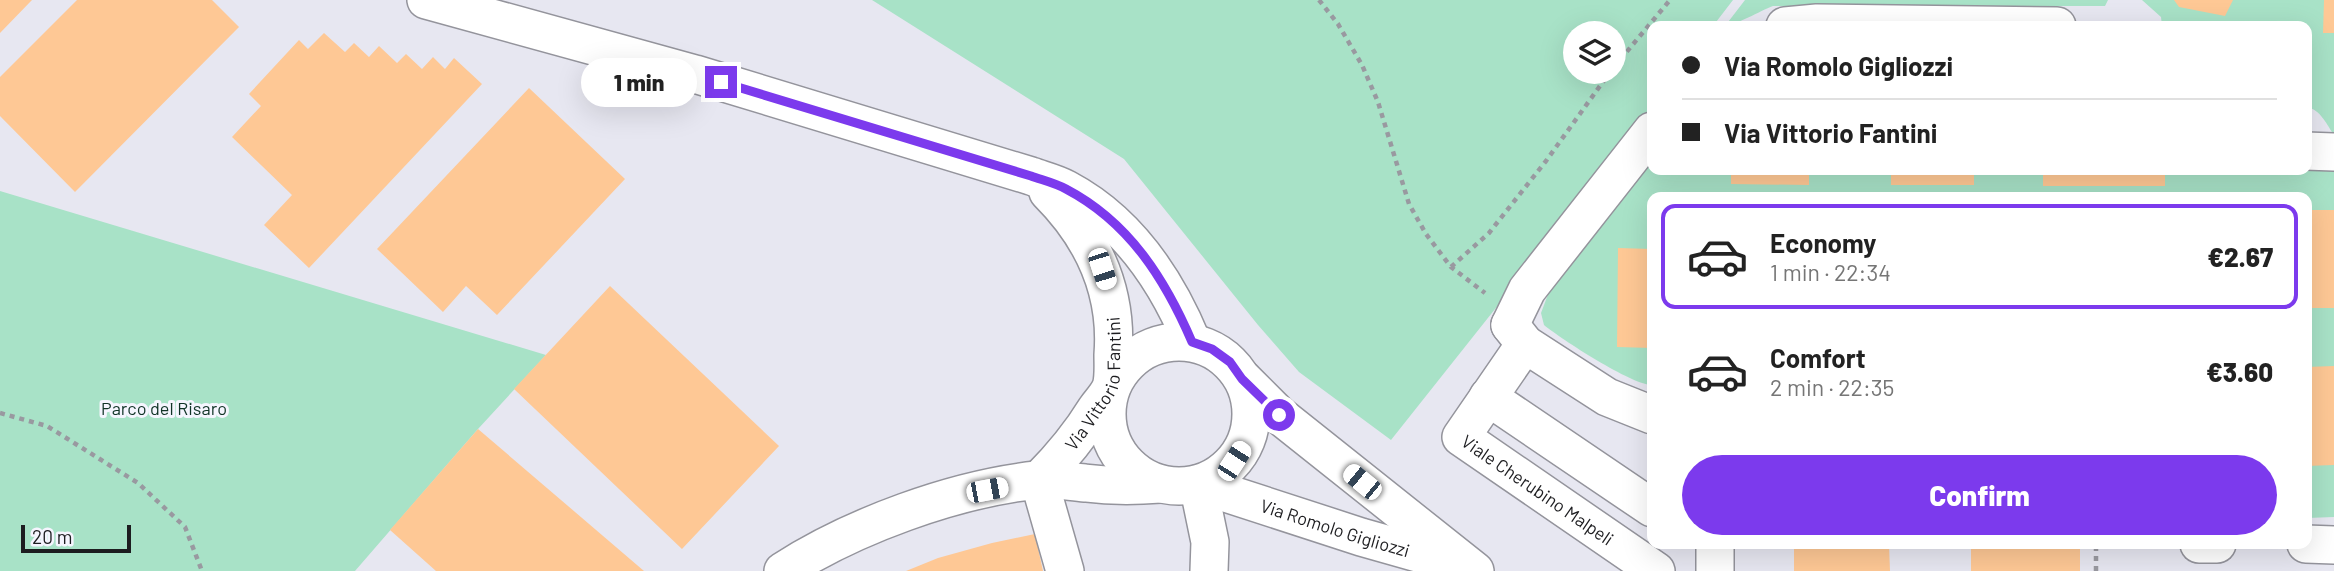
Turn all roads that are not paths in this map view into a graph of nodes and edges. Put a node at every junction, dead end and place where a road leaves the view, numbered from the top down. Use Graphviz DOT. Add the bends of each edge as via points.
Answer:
graph roads {
  1 [pos="426,0"];
  2 [pos="1647,137"];
  3 [pos="2312,151"];
  4 [pos="2334,152"];
  5 [pos="1031,176"];
  6 [pos="1512,324"];
  7 [pos="1192,342"];
  8 [pos="1242,379"];
  9 [pos="1111,386"];
  10 [pos="1488,397"];
  11 [pos="1647,413"];
  12 [pos="1039,480"];
  13 [pos="1160,484"];
  14 [pos="1198,484"];
  15 [pos="1647,505"];
  16 [pos="2312,544"];
  17 [pos="2334,545"];
  18 [pos="1473,569"];
  19 [pos="783,571"];
  20 [pos="1065,571"];
  21 [pos="1209,571"];
  22 [pos="1656,571"];
  1 -- 5 [label="street, Via Vittorio Fantini" via="695,74"];
  2 -- 6 [label="street, Viale Cherubino Malpeli" via="1527,290"];
  3 -- 4 [label="street"];
  5 -- 7 [label="street, Via Vittorio Fantini" via="1079,197 1128,236 1165,284"];
  5 -- 9 [label="street, Via Vittorio Fantini" via="1080,229 1102,269 1114,324"];
  6 -- 10 [label="street, Viale Cherubino Malpeli"];
  6 -- 11 [label="street" via="1607,397"];
  7 -- 8 [label="street" via="1230,362"];
  7 -- 9 [label="street" via="1144,349 1125,365"];
  8 -- 14 [label="street" via="1250,399 1246,442 1218,475"];
  8 -- 18 [label="street, Via Romolo Gigliozzi" via="1279,415"];
  9 -- 12 [label="street, Via Vittorio Fantini" via="1083,430"];
  9 -- 13 [label="street" via="1106,410 1109,435 1120,457 1138,474"];
  10 -- 15 [label="street"];
  10 -- 22 [label="street, Viale Cherubino Malpeli" via="1461,438"];
  12 -- 13 [label="street"];
  12 -- 19 [label="street" via="915,508"];
  12 -- 20 [label="street"];
  13 -- 14 [label="street"];
  14 -- 18 [label="street, Via Romolo Gigliozzi"];
  14 -- 21 [label="street" via="1210,542"];
  16 -- 17 [label="street"];
}
